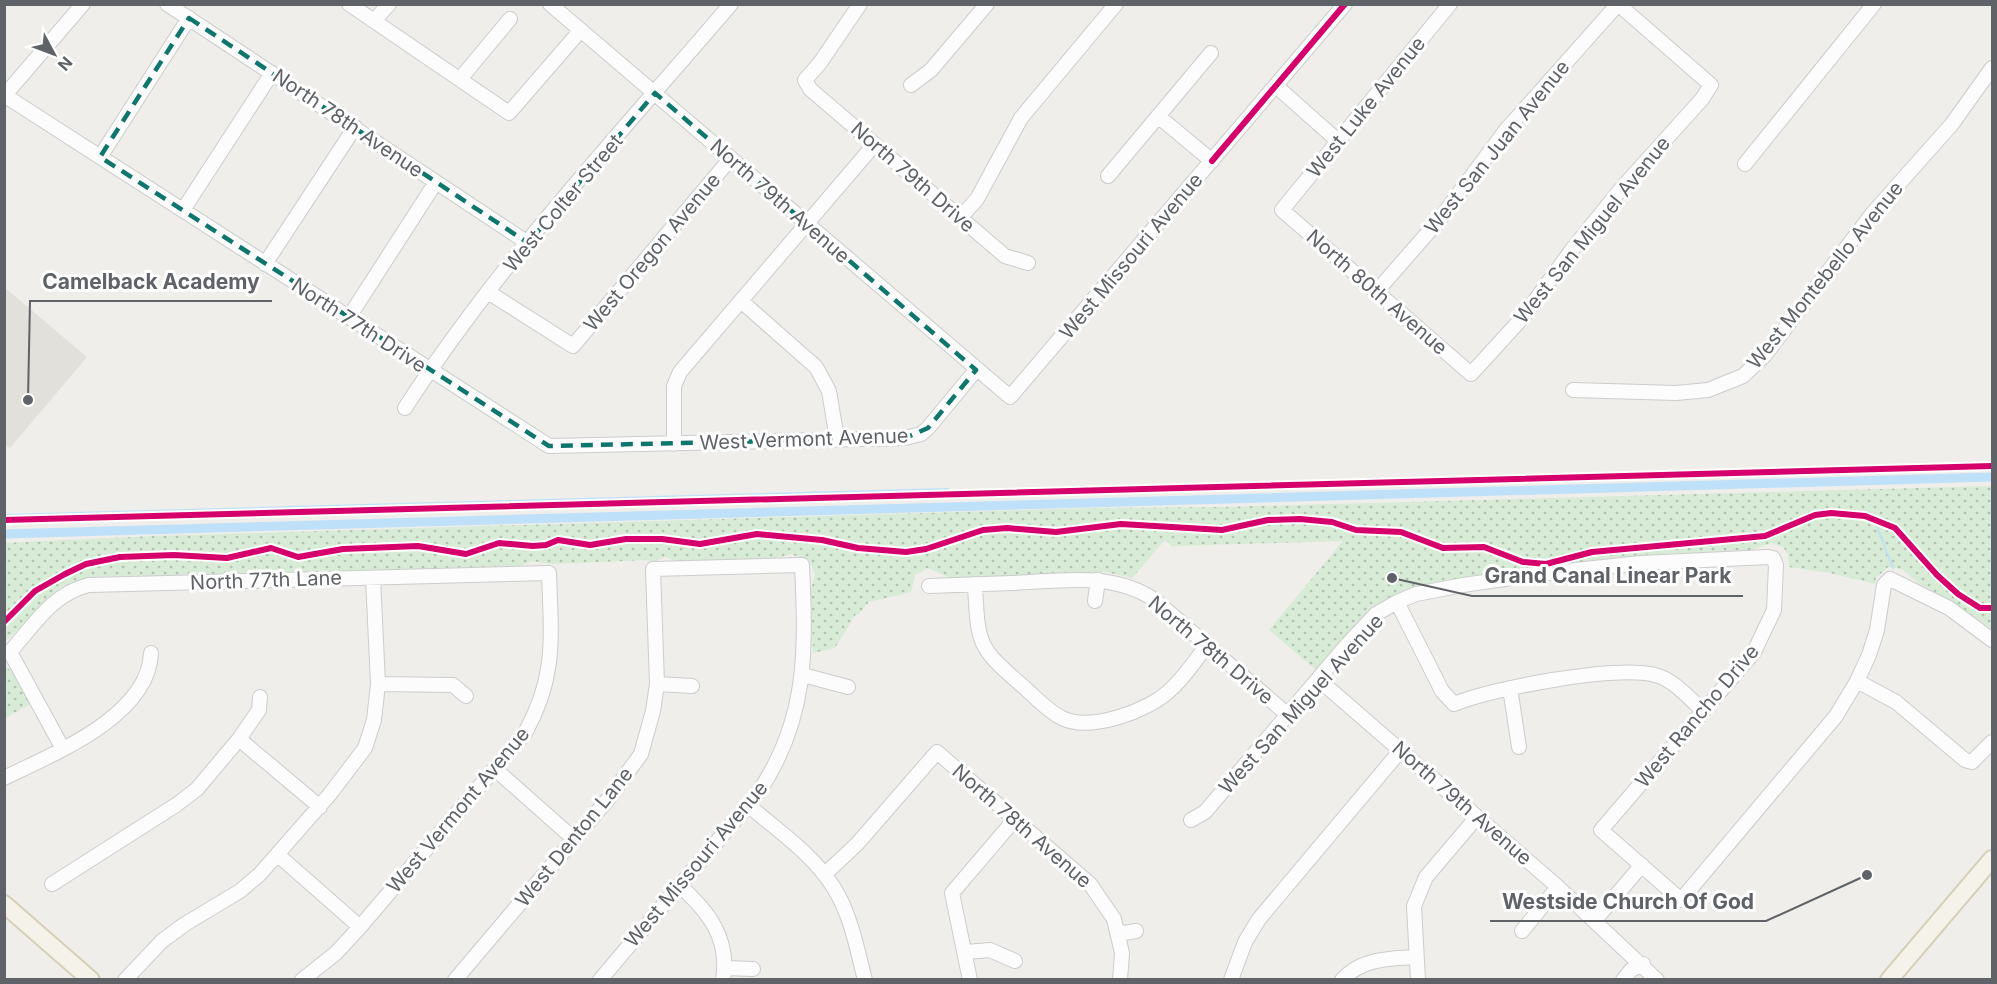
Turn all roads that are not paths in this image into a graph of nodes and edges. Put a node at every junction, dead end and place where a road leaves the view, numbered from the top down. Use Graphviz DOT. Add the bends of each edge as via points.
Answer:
graph roads {
  1 [pos="83,4"];
  2 [pos="167,4"];
  3 [pos="349,4"];
  4 [pos="388,4"];
  5 [pos="550,4"];
  6 [pos="731,4"];
  7 [pos="860,4"];
  8 [pos="1116,4"];
  9 [pos="1345,4"];
  10 [pos="1449,4"];
  11 [pos="1618,4"];
  12 [pos="1874,4"];
  13 [pos="985,5"];
  14 [pos="189,18"];
  15 [pos="510,19"];
  16 [pos="374,21"];
  17 [pos="580,30"];
  18 [pos="1211,53"];
  19 [pos="1992,68"];
  20 [pos="272,73"];
  21 [pos="460,79"];
  22 [pos="911,86"];
  23 [pos="1276,86"];
  24 [pos="655,93"];
  25 [pos="5,95"];
  26 [pos="1158,116"];
  27 [pos="354,126"];
  28 [pos="1338,141"];
  29 [pos="874,145"];
  30 [pos="100,157"];
  31 [pos="731,158"];
  32 [pos="1212,161"];
  33 [pos="1745,164"];
  34 [pos="1108,176"];
  35 [pos="436,182"];
  36 [pos="183,210"];
  37 [pos="1282,210"];
  38 [pos="960,218"];
  39 [pos="807,224"];
  40 [pos="528,243"];
  41 [pos="1028,263"];
  42 [pos="266,264"];
  43 [pos="1377,291"];
  44 [pos="488,292"];
  45 [pos="741,301"];
  46 [pos="348,317"];
  47 [pos="429,370"];
  48 [pos="976,370"];
  49 [pos="1471,374"];
  50 [pos="1573,390"];
  51 [pos="1010,397"];
  52 [pos="405,408"];
  53 [pos="837,439"];
  54 [pos="675,444"];
  55 [pos="1773,558"];
  56 [pos="654,569"];
  57 [pos="549,573"];
  58 [pos="373,578"];
  59 [pos="1098,580"];
  60 [pos="975,584"];
  61 [pos="929,586"];
  62 [pos="1095,601"];
  63 [pos="1397,603"];
  64 [pos="1992,640"];
  65 [pos="1207,645"];
  66 [pos="151,653"];
  67 [pos="803,675"];
  68 [pos="1318,679"];
  69 [pos="1857,681"];
  70 [pos="378,684"];
  71 [pos="657,684"];
  72 [pos="692,686"];
  73 [pos="848,687"];
  74 [pos="1510,688"];
  75 [pos="466,696"];
  76 [pos="260,697"];
  77 [pos="1703,711"];
  78 [pos="1288,715"];
  79 [pos="239,739"];
  80 [pos="1992,742"];
  81 [pos="1519,747"];
  82 [pos="63,749"];
  83 [pos="1401,750"];
  84 [pos="495,770"];
  85 [pos="4,778"];
  86 [pos="748,805"];
  87 [pos="320,807"];
  88 [pos="1476,817"];
  89 [pos="1015,819"];
  90 [pos="1191,820"];
  91 [pos="574,839"];
  92 [pos="278,855"];
  93 [pos="1992,859"];
  94 [pos="1642,865"];
  95 [pos="825,874"];
  96 [pos="52,884"];
  97 [pos="680,885"];
  98 [pos="1558,887"];
  99 [pos="4,904"];
  100 [pos="1595,921"];
  101 [pos="360,927"];
  102 [pos="1522,930"];
  103 [pos="1136,931"];
  104 [pos="1118,934"];
  105 [pos="966,952"];
  106 [pos="1416,957"];
  107 [pos="1015,961"];
  108 [pos="1643,964"];
  109 [pos="753,969"];
  110 [pos="724,974"];
  111 [pos="91,980"];
  112 [pos="125,980"];
  113 [pos="302,980"];
  114 [pos="455,980"];
  115 [pos="600,980"];
  116 [pos="864,980"];
  117 [pos="970,980"];
  118 [pos="1120,980"];
  119 [pos="1231,980"];
  120 [pos="1342,980"];
  121 [pos="1418,980"];
  122 [pos="1623,980"];
  123 [pos="1637,980"];
  124 [pos="1657,980"];
  125 [pos="1889,980"];
  1 -- 25 [label="street"];
  2 -- 14 [label="street, North 78th Avenue"];
  3 -- 16 [label="street"];
  4 -- 16 [label="street"];
  5 -- 17 [label="street, North 79th Avenue"];
  6 -- 24 [label="street, West Colter Street"];
  7 -- 29 [label="street, North 79th Drive" via="806,80 810,89"];
  8 -- 38 [label="street" via="1021,118 977,199"];
  9 -- 23 [label="street, West Missouri Avenue"];
  10 -- 28 [label="street, West Luke Avenue"];
  11 -- 43 [label="street, West San Juan Avenue" via="1506,130 1439,220"];
  11 -- 49 [label="street, West San Miguel Avenue" via="1712,85 1570,251 1524,316"];
  12 -- 33 [label="street"];
  13 -- 22 [label="street" via="931,70"];
  14 -- 20 [label="street, North 78th Avenue"];
  14 -- 30 [label="street"];
  15 -- 21 [label="street"];
  16 -- 21 [label="street"];
  17 -- 21 [label="street" via="509,113"];
  17 -- 24 [label="street, North 79th Avenue"];
  18 -- 26 [label="street"];
  19 -- 50 [label="street, West Montebello Avenue" via="1952,124 1872,214 1765,355 1743,376 1708,390 1676,393"];
  20 -- 27 [label="street, North 78th Avenue"];
  20 -- 36 [label="street"];
  23 -- 28 [label="street"];
  23 -- 32 [label="street, West Missouri Avenue"];
  24 -- 31 [label="street, North 79th Avenue"];
  24 -- 40 [label="street, West Colter Street"];
  25 -- 30 [label="street, North 77th Drive"];
  26 -- 32 [label="street"];
  26 -- 34 [label="street"];
  27 -- 35 [label="street, North 78th Avenue"];
  27 -- 42 [label="street"];
  28 -- 37 [label="street, West Luke Avenue"];
  29 -- 38 [label="street, North 79th Drive"];
  29 -- 39 [label="street"];
  30 -- 36 [label="street, North 77th Drive"];
  31 -- 39 [label="street, North 79th Avenue"];
  31 -- 44 [label="street, West Oregon Avenue" via="573,346"];
  32 -- 51 [label="street, West Missouri Avenue"];
  35 -- 40 [label="street, North 78th Avenue"];
  35 -- 46 [label="street"];
  36 -- 42 [label="street, North 77th Drive"];
  37 -- 43 [label="street, North 80th Avenue"];
  38 -- 41 [label="street, North 79th Drive" via="1005,256"];
  39 -- 45 [label="street"];
  39 -- 48 [label="street, North 79th Avenue"];
  40 -- 44 [label="street, West Colter Street"];
  42 -- 46 [label="street, North 77th Drive"];
  43 -- 49 [label="street, North 80th Avenue"];
  44 -- 47 [label="street, West Colter Street"];
  45 -- 53 [label="street" via="816,367 829,391"];
  45 -- 54 [label="street" via="676,379"];
  46 -- 47 [label="street, North 77th Drive"];
  47 -- 52 [label="street, West Colter Street"];
  47 -- 54 [label="street, North 77th Drive" via="549,446"];
  48 -- 51 [label="street, North 79th Avenue"];
  48 -- 53 [label="street, West Vermont Avenue" via="921,434 905,438"];
  53 -- 54 [label="street, West Vermont Avenue"];
  55 -- 63 [label="street, West San Miguel Avenue" via="1641,562 1547,573 1451,587 1416,594"];
  55 -- 77 [label="street, West Rancho Drive" via="1776,597 1769,625 1754,652"];
  56 -- 67 [label="street, West Missouri Avenue" via="802,565"];
  56 -- 71 [label="street, West Denton Lane"];
  57 -- 58 [label="street, North 77th Lane"];
  57 -- 84 [label="street, West Vermont Avenue" via="551,661 547,685 525,733"];
  58 -- 70 [label="street"];
  58 -- 82 [label="street, North 77th Lane" via="83,586 57,599 10,652"];
  59 -- 60 [label="street, North 78th Drive"];
  59 -- 62 [label="street"];
  59 -- 65 [label="street, North 78th Drive" via="1133,587 1145,594"];
  60 -- 61 [label="street, North 78th Drive"];
  60 -- 65 [label="street" via="978,633 984,648 1054,713 1072,722 1119,717 1155,701 1168,692"];
  63 -- 68 [label="street, West San Miguel Avenue" via="1376,614"];
  63 -- 74 [label="street" via="1442,691 1454,704"];
  64 -- 69 [label="street" via="1949,608 1890,579 1884,585 1877,630"];
  65 -- 78 [label="street, North 78th Drive"];
  66 -- 82 [label="street" via="150,670 113,717 103,727"];
  67 -- 73 [label="street"];
  67 -- 86 [label="street, West Missouri Avenue" via="781,754"];
  68 -- 78 [label="street, West San Miguel Avenue"];
  68 -- 83 [label="street, North 79th Avenue"];
  69 -- 80 [label="street" via="1896,702 1965,760 1972,762"];
  69 -- 94 [label="street" via="1825,732 1681,900"];
  70 -- 75 [label="street" via="453,685"];
  70 -- 87 [label="street" via="374,720 365,748"];
  71 -- 72 [label="street"];
  71 -- 91 [label="street, West Denton Lane" via="641,754"];
  74 -- 77 [label="street" via="1639,672 1658,675"];
  74 -- 81 [label="street"];
  76 -- 79 [label="street" via="260,710"];
  77 -- 94 [label="street, West Rancho Drive" via="1601,830"];
  78 -- 90 [label="street, West San Miguel Avenue" via="1205,812"];
  79 -- 87 [label="street"];
  79 -- 96 [label="street" via="197,789 176,806"];
  82 -- 85 [label="street"];
  83 -- 88 [label="street, North 79th Avenue"];
  83 -- 119 [label="street" via="1259,919 1245,942"];
  84 -- 91 [label="street"];
  84 -- 101 [label="street, West Vermont Avenue"];
  86 -- 95 [label="street"];
  86 -- 97 [label="street, West Missouri Avenue"];
  87 -- 92 [label="street"];
  88 -- 98 [label="street, North 79th Avenue"];
  88 -- 106 [label="street" via="1426,877 1414,906"];
  89 -- 95 [label="street, North 78th Avenue" via="937,752 857,844"];
  89 -- 104 [label="street, North 78th Avenue" via="1090,884 1114,918"];
  89 -- 105 [label="street" via="952,893"];
  91 -- 114 [label="street, West Denton Lane"];
  92 -- 101 [label="street"];
  92 -- 112 [label="street" via="240,891 162,941"];
  93 -- 125 [label="main road"];
  94 -- 100 [label="street"];
  95 -- 116 [label="street" via="843,905"];
  97 -- 110 [label="street" via="698,901 716,927 724,949"];
  97 -- 115 [label="street, West Missouri Avenue"];
  98 -- 100 [label="street, North 79th Avenue"];
  98 -- 102 [label="street"];
  99 -- 111 [label="main road"];
  100 -- 108 [label="street, North 79th Avenue"];
  101 -- 113 [label="street, West Vermont Avenue" via="336,953"];
  103 -- 104 [label="street"];
  104 -- 118 [label="street" via="1122,953"];
  105 -- 107 [label="street" via="990,950"];
  105 -- 117 [label="street"];
  106 -- 120 [label="street" via="1374,960 1353,968"];
  106 -- 121 [label="street"];
  108 -- 122 [label="street"];
  108 -- 123 [label="street"];
  108 -- 124 [label="street, North 79th Avenue"];
  109 -- 110 [label="street"];
}
